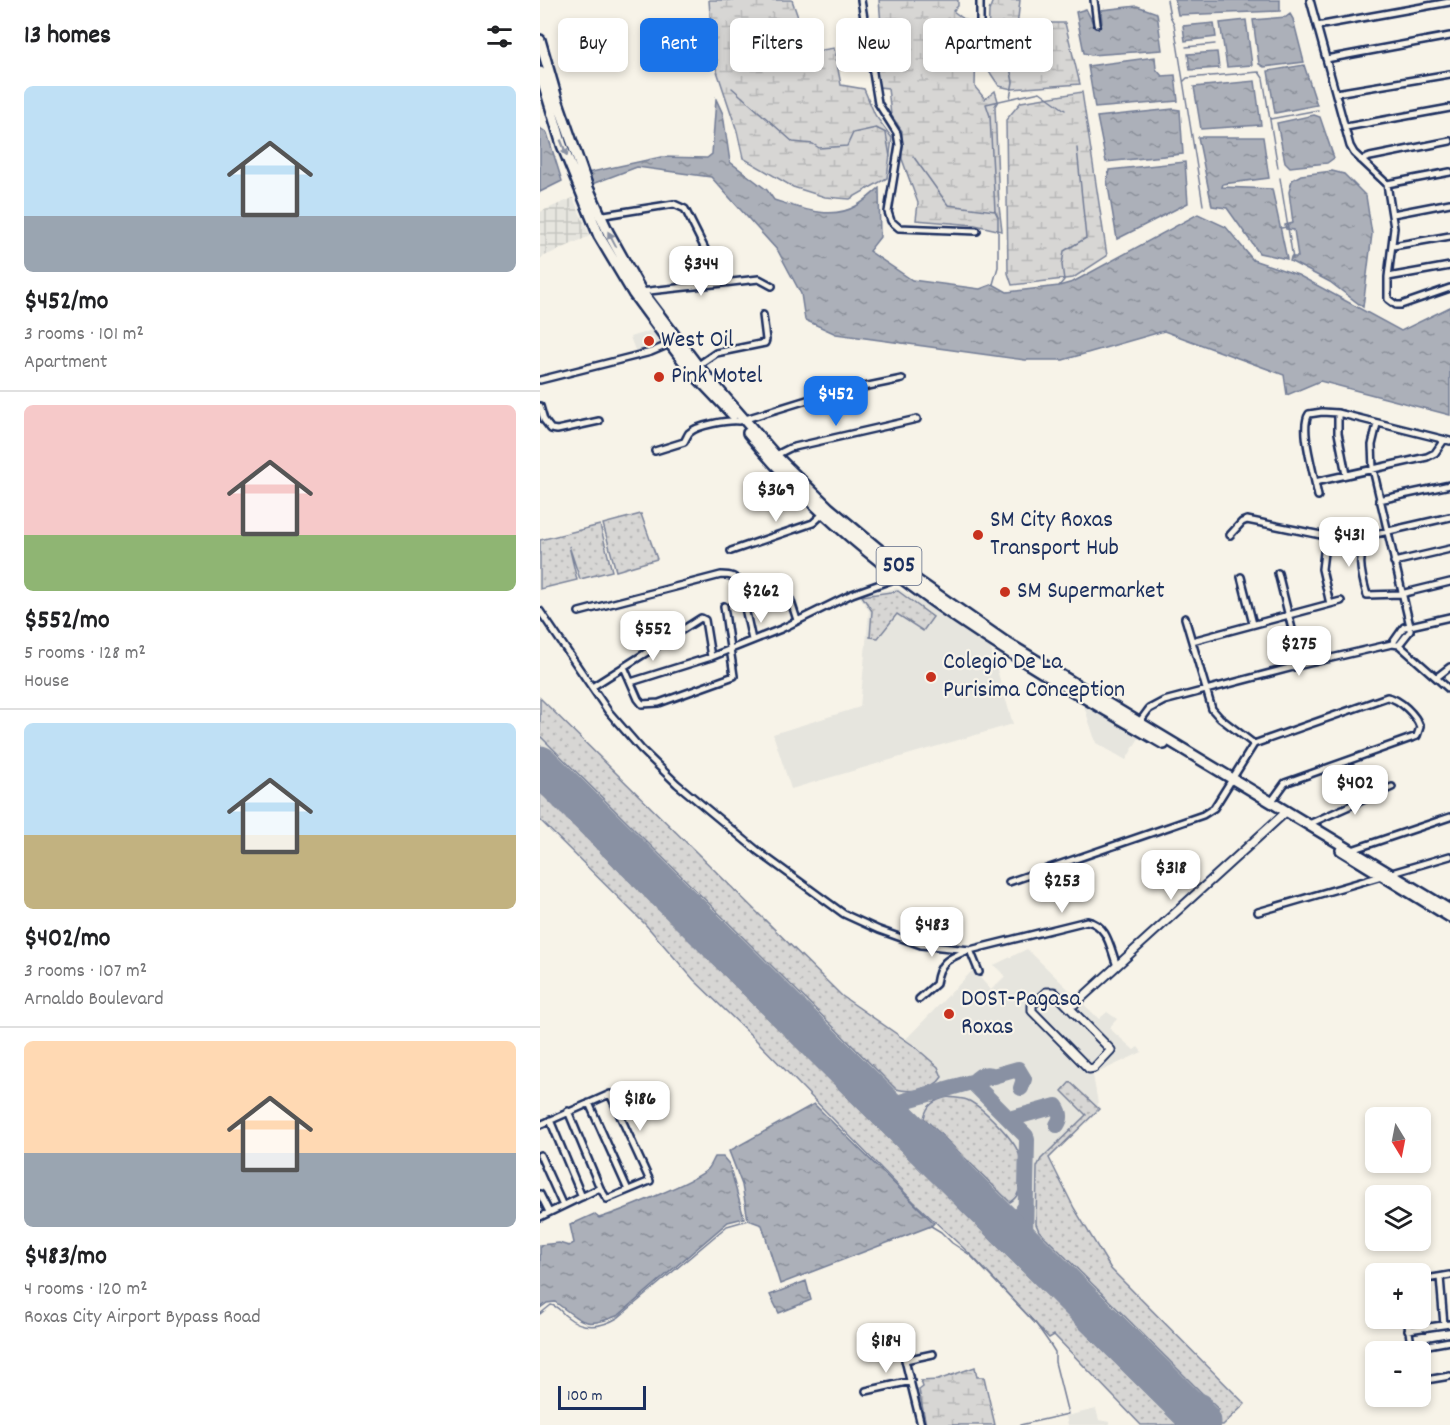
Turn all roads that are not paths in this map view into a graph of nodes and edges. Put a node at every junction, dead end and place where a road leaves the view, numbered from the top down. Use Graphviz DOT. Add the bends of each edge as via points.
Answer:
graph roads {
  1 [pos="861,0"];
  2 [pos="980,0"];
  3 [pos="1094,0"];
  4 [pos="1310,0"];
  5 [pos="1450,2"];
  6 [pos="981,18"];
  7 [pos="1097,24"];
  8 [pos="1317,26"];
  9 [pos="1450,36"];
  10 [pos="540,39"];
  11 [pos="1326,59"];
  12 [pos="540,72"];
  13 [pos="1450,74"];
  14 [pos="1336,93"];
  15 [pos="1450,108"];
  16 [pos="1346,128"];
  17 [pos="1450,141"];
  18 [pos="1361,160"];
  19 [pos="1450,172"];
  20 [pos="1387,184"];
  21 [pos="1450,203"];
  22 [pos="1393,214"];
  23 [pos="595,217"];
  24 [pos="977,231"];
  25 [pos="1450,236"];
  26 [pos="1393,246"];
  27 [pos="1450,266"];
  28 [pos="1388,277"];
  29 [pos="722,283"];
  30 [pos="772,286"];
  31 [pos="1450,288"];
  32 [pos="637,292"];
  33 [pos="763,315"];
  34 [pos="673,341"];
  35 [pos="694,368"];
  36 [pos="902,379"];
  37 [pos="540,380"];
  38 [pos="540,406"];
  39 [pos="1338,413"];
  40 [pos="917,419"];
  41 [pos="742,420"];
  42 [pos="599,421"];
  43 [pos="1377,424"];
  44 [pos="1447,441"];
  45 [pos="655,451"];
  46 [pos="773,458"];
  47 [pos="1373,469"];
  48 [pos="1346,475"];
  49 [pos="1315,482"];
  50 [pos="1450,485"];
  51 [pos="1318,496"];
  52 [pos="1379,500"];
  53 [pos="826,511"];
  54 [pos="1450,517"];
  55 [pos="1387,531"];
  56 [pos="1230,535"];
  57 [pos="1450,549"];
  58 [pos="731,551"];
  59 [pos="1394,562"];
  60 [pos="1278,573"];
  61 [pos="899,574"];
  62 [pos="1241,577"];
  63 [pos="910,579"];
  64 [pos="763,582"];
  65 [pos="1450,582"];
  66 [pos="1401,594"];
  67 [pos="1341,601"];
  68 [pos="1330,604"];
  69 [pos="724,606"];
  70 [pos="540,611"];
  71 [pos="579,612"];
  72 [pos="1288,615"];
  73 [pos="1450,616"];
  74 [pos="1185,618"];
  75 [pos="797,620"];
  76 [pos="1252,624"];
  77 [pos="1410,626"];
  78 [pos="752,640"];
  79 [pos="1192,641"];
  80 [pos="1392,644"];
  81 [pos="1400,645"];
  82 [pos="731,648"];
  83 [pos="711,657"];
  84 [pos="1301,665"];
  85 [pos="624,667"];
  86 [pos="1450,667"];
  87 [pos="1437,678"];
  88 [pos="631,682"];
  89 [pos="592,687"];
  90 [pos="1205,690"];
  91 [pos="1450,690"];
  92 [pos="1137,725"];
  93 [pos="1254,744"];
  94 [pos="1232,781"];
  95 [pos="1392,787"];
  96 [pos="1272,801"];
  97 [pos="1285,813"];
  98 [pos="1450,817"];
  99 [pos="1309,824"];
  100 [pos="1336,844"];
  101 [pos="1352,850"];
  102 [pos="1450,856"];
  103 [pos="1389,875"];
  104 [pos="1008,882"];
  105 [pos="1434,904"];
  106 [pos="1450,909"];
  107 [pos="1258,912"];
  108 [pos="1450,917"];
  109 [pos="970,950"];
  110 [pos="1117,966"];
  111 [pos="979,972"];
  112 [pos="919,999"];
  113 [pos="1065,1003"];
  114 [pos="1075,1004"];
  115 [pos="1075,1014"];
  116 [pos="589,1103"];
  117 [pos="568,1111"];
  118 [pos="550,1120"];
  119 [pos="540,1125"];
  120 [pos="540,1155"];
  121 [pos="600,1188"];
  122 [pos="628,1191"];
  123 [pos="540,1194"];
  124 [pos="582,1197"];
  125 [pos="563,1206"];
  126 [pos="549,1212"];
  127 [pos="540,1217"];
  128 [pos="1450,1275"];
  129 [pos="1440,1277"];
  130 [pos="1431,1279"];
  131 [pos="1447,1324"];
  132 [pos="1431,1327"];
  133 [pos="1417,1329"];
  134 [pos="1408,1330"];
  135 [pos="1410,1341"];
  136 [pos="1450,1341"];
  137 [pos="1431,1346"];
  138 [pos="933,1354"];
  139 [pos="1450,1376"];
  140 [pos="1431,1379"];
  141 [pos="911,1381"];
  142 [pos="866,1391"];
  143 [pos="921,1425"];
  1 -- 24 [label="street" via="878,103 897,133 899,145 888,212 891,221 899,228"];
  2 -- 6 [label="street"];
  3 -- 7 [label="street"];
  4 -- 8 [label="street"];
  5 -- 8 [label="street"];
  8 -- 11 [label="street"];
  9 -- 11 [label="street"];
  10 -- 23 [label="highway, 505"];
  11 -- 14 [label="street"];
  12 -- 23 [label="highway, 505, one-way" via="562,145"];
  13 -- 14 [label="street"];
  14 -- 16 [label="street"];
  15 -- 16 [label="street"];
  16 -- 18 [label="street" via="1350,146"];
  17 -- 18 [label="street"];
  18 -- 20 [label="street"];
  19 -- 20 [label="street"];
  20 -- 22 [label="street"];
  21 -- 22 [label="street"];
  22 -- 26 [label="street"];
  23 -- 29 [label="street" via="674,204 685,209"];
  23 -- 32 [label="highway, 505"];
  25 -- 26 [label="street"];
  26 -- 28 [label="street"];
  27 -- 28 [label="street"];
  28 -- 31 [label="street" via="1388,297 1399,305"];
  29 -- 30 [label="street" via="759,279"];
  29 -- 32 [label="street"];
  32 -- 34 [label="highway, 505"];
  33 -- 35 [label="street" via="765,343 716,353"];
  34 -- 35 [label="highway, 505"];
  34 -- 37 [label="street" via="651,352"];
  35 -- 41 [label="highway, 505"];
  36 -- 41 [label="street" via="820,396"];
  38 -- 42 [label="street" via="551,429"];
  39 -- 43 [label="street"];
  39 -- 48 [label="street"];
  39 -- 49 [label="street" via="1322,412 1305,418"];
  40 -- 46 [label="street" via="790,448"];
  41 -- 45 [label="street" via="699,428 690,432 684,442"];
  41 -- 46 [label="highway, 505"];
  43 -- 44 [label="street"];
  43 -- 47 [label="street" via="1372,445"];
  44 -- 47 [label="street" via="1427,457"];
  46 -- 53 [label="highway, 505"];
  47 -- 48 [label="street"];
  47 -- 52 [label="street"];
  48 -- 49 [label="street"];
  49 -- 51 [label="street"];
  50 -- 52 [label="street"];
  52 -- 55 [label="street"];
  53 -- 58 [label="street" via="813,523"];
  53 -- 61 [label="highway, 505" via="835,525"];
  53 -- 63 [label="highway, 505"];
  54 -- 55 [label="street"];
  55 -- 59 [label="street"];
  55 -- 66 [label="street" via="1371,535 1364,543 1360,573 1367,596"];
  56 -- 68 [label="street" via="1246,520 1326,536 1322,568"];
  57 -- 59 [label="street"];
  59 -- 66 [label="street"];
  60 -- 72 [label="street"];
  61 -- 63 [label="highway, 505"];
  61 -- 75 [label="street"];
  62 -- 76 [label="street"];
  63 -- 92 [label="highway, 505" via="1002,643"];
  64 -- 75 [label="street" via="783,578"];
  65 -- 66 [label="street"];
  66 -- 77 [label="street"];
  67 -- 68 [label="street"];
  68 -- 72 [label="street"];
  69 -- 82 [label="street"];
  70 -- 89 [label="street"];
  71 -- 78 [label="street" via="730,575 740,585"];
  72 -- 76 [label="street"];
  72 -- 84 [label="street"];
  73 -- 77 [label="street"];
  74 -- 79 [label="street"];
  75 -- 78 [label="street"];
  76 -- 79 [label="street"];
  77 -- 80 [label="street" via="1404,627"];
  77 -- 81 [label="street"];
  78 -- 82 [label="street"];
  79 -- 90 [label="street"];
  80 -- 81 [label="street"];
  80 -- 84 [label="street"];
  81 -- 87 [label="street"];
  82 -- 83 [label="street"];
  82 -- 88 [label="street" via="734,676 659,703 642,704"];
  83 -- 85 [label="street" via="705,620 701,618"];
  83 -- 88 [label="street"];
  84 -- 90 [label="street"];
  85 -- 88 [label="street"];
  85 -- 89 [label="street"];
  86 -- 87 [label="street"];
  87 -- 91 [label="street"];
  89 -- 109 [label="street" via="641,749 677,784 835,908 921,945"];
  90 -- 92 [label="street" via="1164,701 1149,709"];
  90 -- 93 [label="street" via="1220,718"];
  92 -- 94 [label="highway, 505"];
  93 -- 94 [label="street"];
  93 -- 96 [label="street" via="1387,697 1396,698 1419,722 1417,736 1284,783"];
  94 -- 96 [label="highway, 505"];
  94 -- 97 [label="highway, 505"];
  94 -- 104 [label="street" via="1214,808 1203,815"];
  95 -- 99 [label="street"];
  96 -- 97 [label="highway, 505"];
  97 -- 99 [label="highway, 505"];
  97 -- 100 [label="highway, 505"];
  97 -- 110 [label="street"];
  98 -- 101 [label="street"];
  99 -- 100 [label="highway, 505"];
  100 -- 101 [label="highway, 505"];
  100 -- 103 [label="highway, 505"];
  101 -- 103 [label="highway, 505"];
  102 -- 103 [label="street"];
  103 -- 105 [label="highway, 505"];
  103 -- 107 [label="street"];
  105 -- 106 [label="highway, 505"];
  105 -- 108 [label="highway, 505"];
  109 -- 110 [label="street" via="1087,921 1102,928"];
  109 -- 111 [label="street"];
  109 -- 112 [label="street" via="942,964 936,984"];
  110 -- 114 [label="street"];
  113 -- 114 [label="street"];
  113 -- 115 [label="street"];
  113 -- 115 [label="street" via="1050,992 1031,1008 1092,1069 1111,1050"];
  114 -- 115 [label="street"];
  116 -- 117 [label="street"];
  116 -- 122 [label="street"];
  116 -- 122 [label="street" via="610,1094 650,1181"];
  117 -- 118 [label="street"];
  117 -- 121 [label="street"];
  118 -- 119 [label="street"];
  118 -- 124 [label="street"];
  120 -- 125 [label="street"];
  121 -- 122 [label="street" via="607,1199"];
  121 -- 124 [label="street"];
  123 -- 126 [label="street"];
  124 -- 125 [label="street"];
  125 -- 126 [label="street"];
  126 -- 127 [label="street"];
  128 -- 129 [label="street"];
  129 -- 130 [label="street"];
  129 -- 131 [label="street"];
  131 -- 132 [label="street"];
  133 -- 134 [label="street"];
  134 -- 135 [label="street"];
  136 -- 137 [label="street"];
  138 -- 141 [label="street" via="905,1360"];
  139 -- 140 [label="street"];
  141 -- 142 [label="street"];
  141 -- 143 [label="street"];
}
